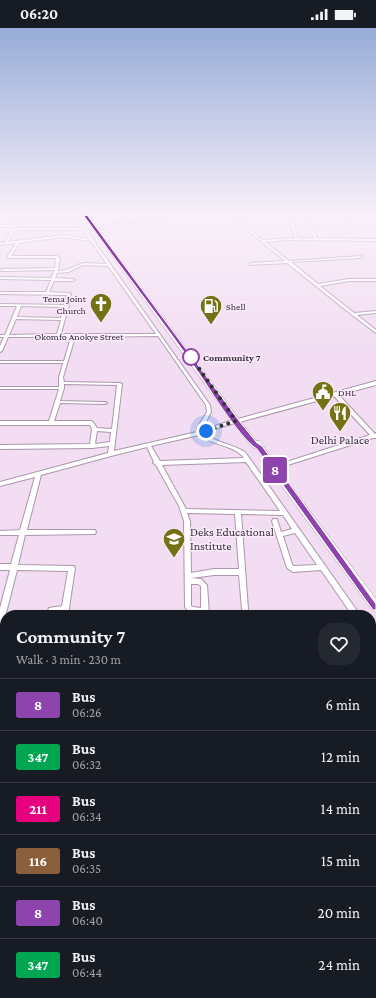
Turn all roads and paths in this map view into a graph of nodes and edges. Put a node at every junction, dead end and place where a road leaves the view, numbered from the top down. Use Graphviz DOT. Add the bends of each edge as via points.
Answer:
graph roads {
  1 [pos="7,261"];
  2 [pos="57,261"];
  3 [pos="106,261"];
  4 [pos="120,261"];
  5 [pos="285,261"];
  6 [pos="288,261"];
  7 [pos="251,264"];
  8 [pos="108,265"];
  9 [pos="56,270"];
  10 [pos="2,271"];
  11 [pos="0,278"];
  12 [pos="8,278"];
  13 [pos="52,280"];
  14 [pos="72,280"];
  15 [pos="376,280"];
  16 [pos="318,285"];
  17 [pos="0,293"];
  18 [pos="47,294"];
  19 [pos="20,305"];
  20 [pos="0,306"];
  21 [pos="67,306"];
  22 [pos="376,312"];
  23 [pos="353,314"];
  24 [pos="15,318"];
  25 [pos="63,319"];
  26 [pos="376,332"];
  27 [pos="159,335"];
  28 [pos="0,336"];
  29 [pos="7,336"];
  30 [pos="59,336"];
  31 [pos="73,336"];
  32 [pos="0,351"];
  33 [pos="0,362"];
  34 [pos="65,362"];
  35 [pos="376,383"];
  36 [pos="62,385"];
  37 [pos="0,388"];
  38 [pos="335,394"];
  39 [pos="58,402"];
  40 [pos="105,403"];
  41 [pos="239,422"];
  42 [pos="0,423"];
  43 [pos="51,423"];
  44 [pos="95,430"];
  45 [pos="113,431"];
  46 [pos="200,433"];
  47 [pos="375,436"];
  48 [pos="111,444"];
  49 [pos="148,445"];
  50 [pos="92,446"];
  51 [pos="0,447"];
  52 [pos="111,454"];
  53 [pos="247,460"];
  54 [pos="156,463"];
  55 [pos="273,468"];
  56 [pos="38,474"];
  57 [pos="0,484"];
  58 [pos="184,511"];
  59 [pos="238,512"];
  60 [pos="284,513"];
  61 [pos="275,521"];
  62 [pos="296,530"];
  63 [pos="93,532"];
  64 [pos="22,533"];
  65 [pos="0,534"];
  66 [pos="279,535"];
  67 [pos="0,567"];
  68 [pos="14,567"];
  69 [pos="322,567"];
  70 [pos="242,572"];
  71 [pos="188,578"];
  72 [pos="376,607"];
  73 [pos="245,609"];
  74 [pos="3,610"];
  75 [pos="64,610"];
  76 [pos="193,610"];
  77 [pos="205,610"];
  78 [pos="352,610"];
  1 -- 10 [label="street"];
  2 -- 9 [label="street"];
  3 -- 8 [label="street"];
  4 -- 41 [label="main road"];
  5 -- 7 [label="street"];
  6 -- 16 [label="street"];
  8 -- 9 [label="street" via="83,264 68,271"];
  8 -- 27 [label="street"];
  9 -- 10 [label="street"];
  9 -- 13 [label="street"];
  10 -- 12 [label="street" via="9,274"];
  11 -- 12 [label="street"];
  12 -- 13 [label="street"];
  13 -- 14 [label="street"];
  13 -- 18 [label="street"];
  15 -- 16 [label="street" via="349,280"];
  16 -- 23 [label="street"];
  17 -- 18 [label="street"];
  18 -- 21 [label="street" via="69,294"];
  19 -- 20 [label="street"];
  19 -- 21 [label="street"];
  19 -- 24 [label="street"];
  21 -- 25 [label="street"];
  22 -- 23 [label="street"];
  23 -- 26 [label="street"];
  24 -- 25 [label="street"];
  24 -- 29 [label="street"];
  25 -- 30 [label="street"];
  27 -- 31 [label="street, Okomfo Anokye Street"];
  27 -- 46 [label="street" via="208,405 210,412 200,428"];
  28 -- 29 [label="street, Okomfo Anokye Street"];
  29 -- 30 [label="street, Okomfo Anokye Street"];
  29 -- 32 [label="street"];
  30 -- 31 [label="street, Okomfo Anokye Street"];
  31 -- 34 [label="street"];
  33 -- 34 [label="street"];
  34 -- 36 [label="street" via="61,377"];
  35 -- 38 [label="street"];
  36 -- 37 [label="street"];
  36 -- 39 [label="street"];
  36 -- 45 [label="street" via="120,384"];
  38 -- 41 [label="street"];
  38 -- 47 [label="street"];
  39 -- 40 [label="street"];
  39 -- 43 [label="street"];
  41 -- 46 [label="street"];
  41 -- 55 [label="main road"];
  42 -- 43 [label="street"];
  43 -- 44 [label="street" via="91,423"];
  44 -- 45 [label="street"];
  44 -- 50 [label="street"];
  45 -- 48 [label="street"];
  46 -- 49 [label="street"];
  46 -- 53 [label="street" via="210,440 236,448"];
  47 -- 55 [label="street"];
  48 -- 50 [label="street"];
  48 -- 52 [label="street"];
  49 -- 52 [label="street"];
  49 -- 54 [label="street"];
  50 -- 51 [label="street"];
  52 -- 56 [label="street"];
  53 -- 54 [label="street"];
  53 -- 60 [label="street"];
  54 -- 58 [label="street"];
  55 -- 72 [label="main road"];
  56 -- 57 [label="street"];
  56 -- 64 [label="street"];
  58 -- 59 [label="street"];
  58 -- 71 [label="street" via="187,521"];
  59 -- 60 [label="street"];
  59 -- 70 [label="street"];
  60 -- 62 [label="street"];
  61 -- 66 [label="street"];
  62 -- 66 [label="street"];
  62 -- 69 [label="street"];
  63 -- 64 [label="street"];
  64 -- 65 [label="street"];
  64 -- 68 [label="street"];
  66 -- 69 [label="street" via="286,563 293,569"];
  67 -- 68 [label="street"];
  68 -- 74 [label="street"];
  68 -- 75 [label="street" via="72,568"];
  69 -- 78 [label="street"];
  70 -- 71 [label="street" via="214,572"];
  70 -- 73 [label="street"];
  71 -- 76 [label="street" via="189,609"];
  71 -- 77 [label="street" via="202,583"];
}
